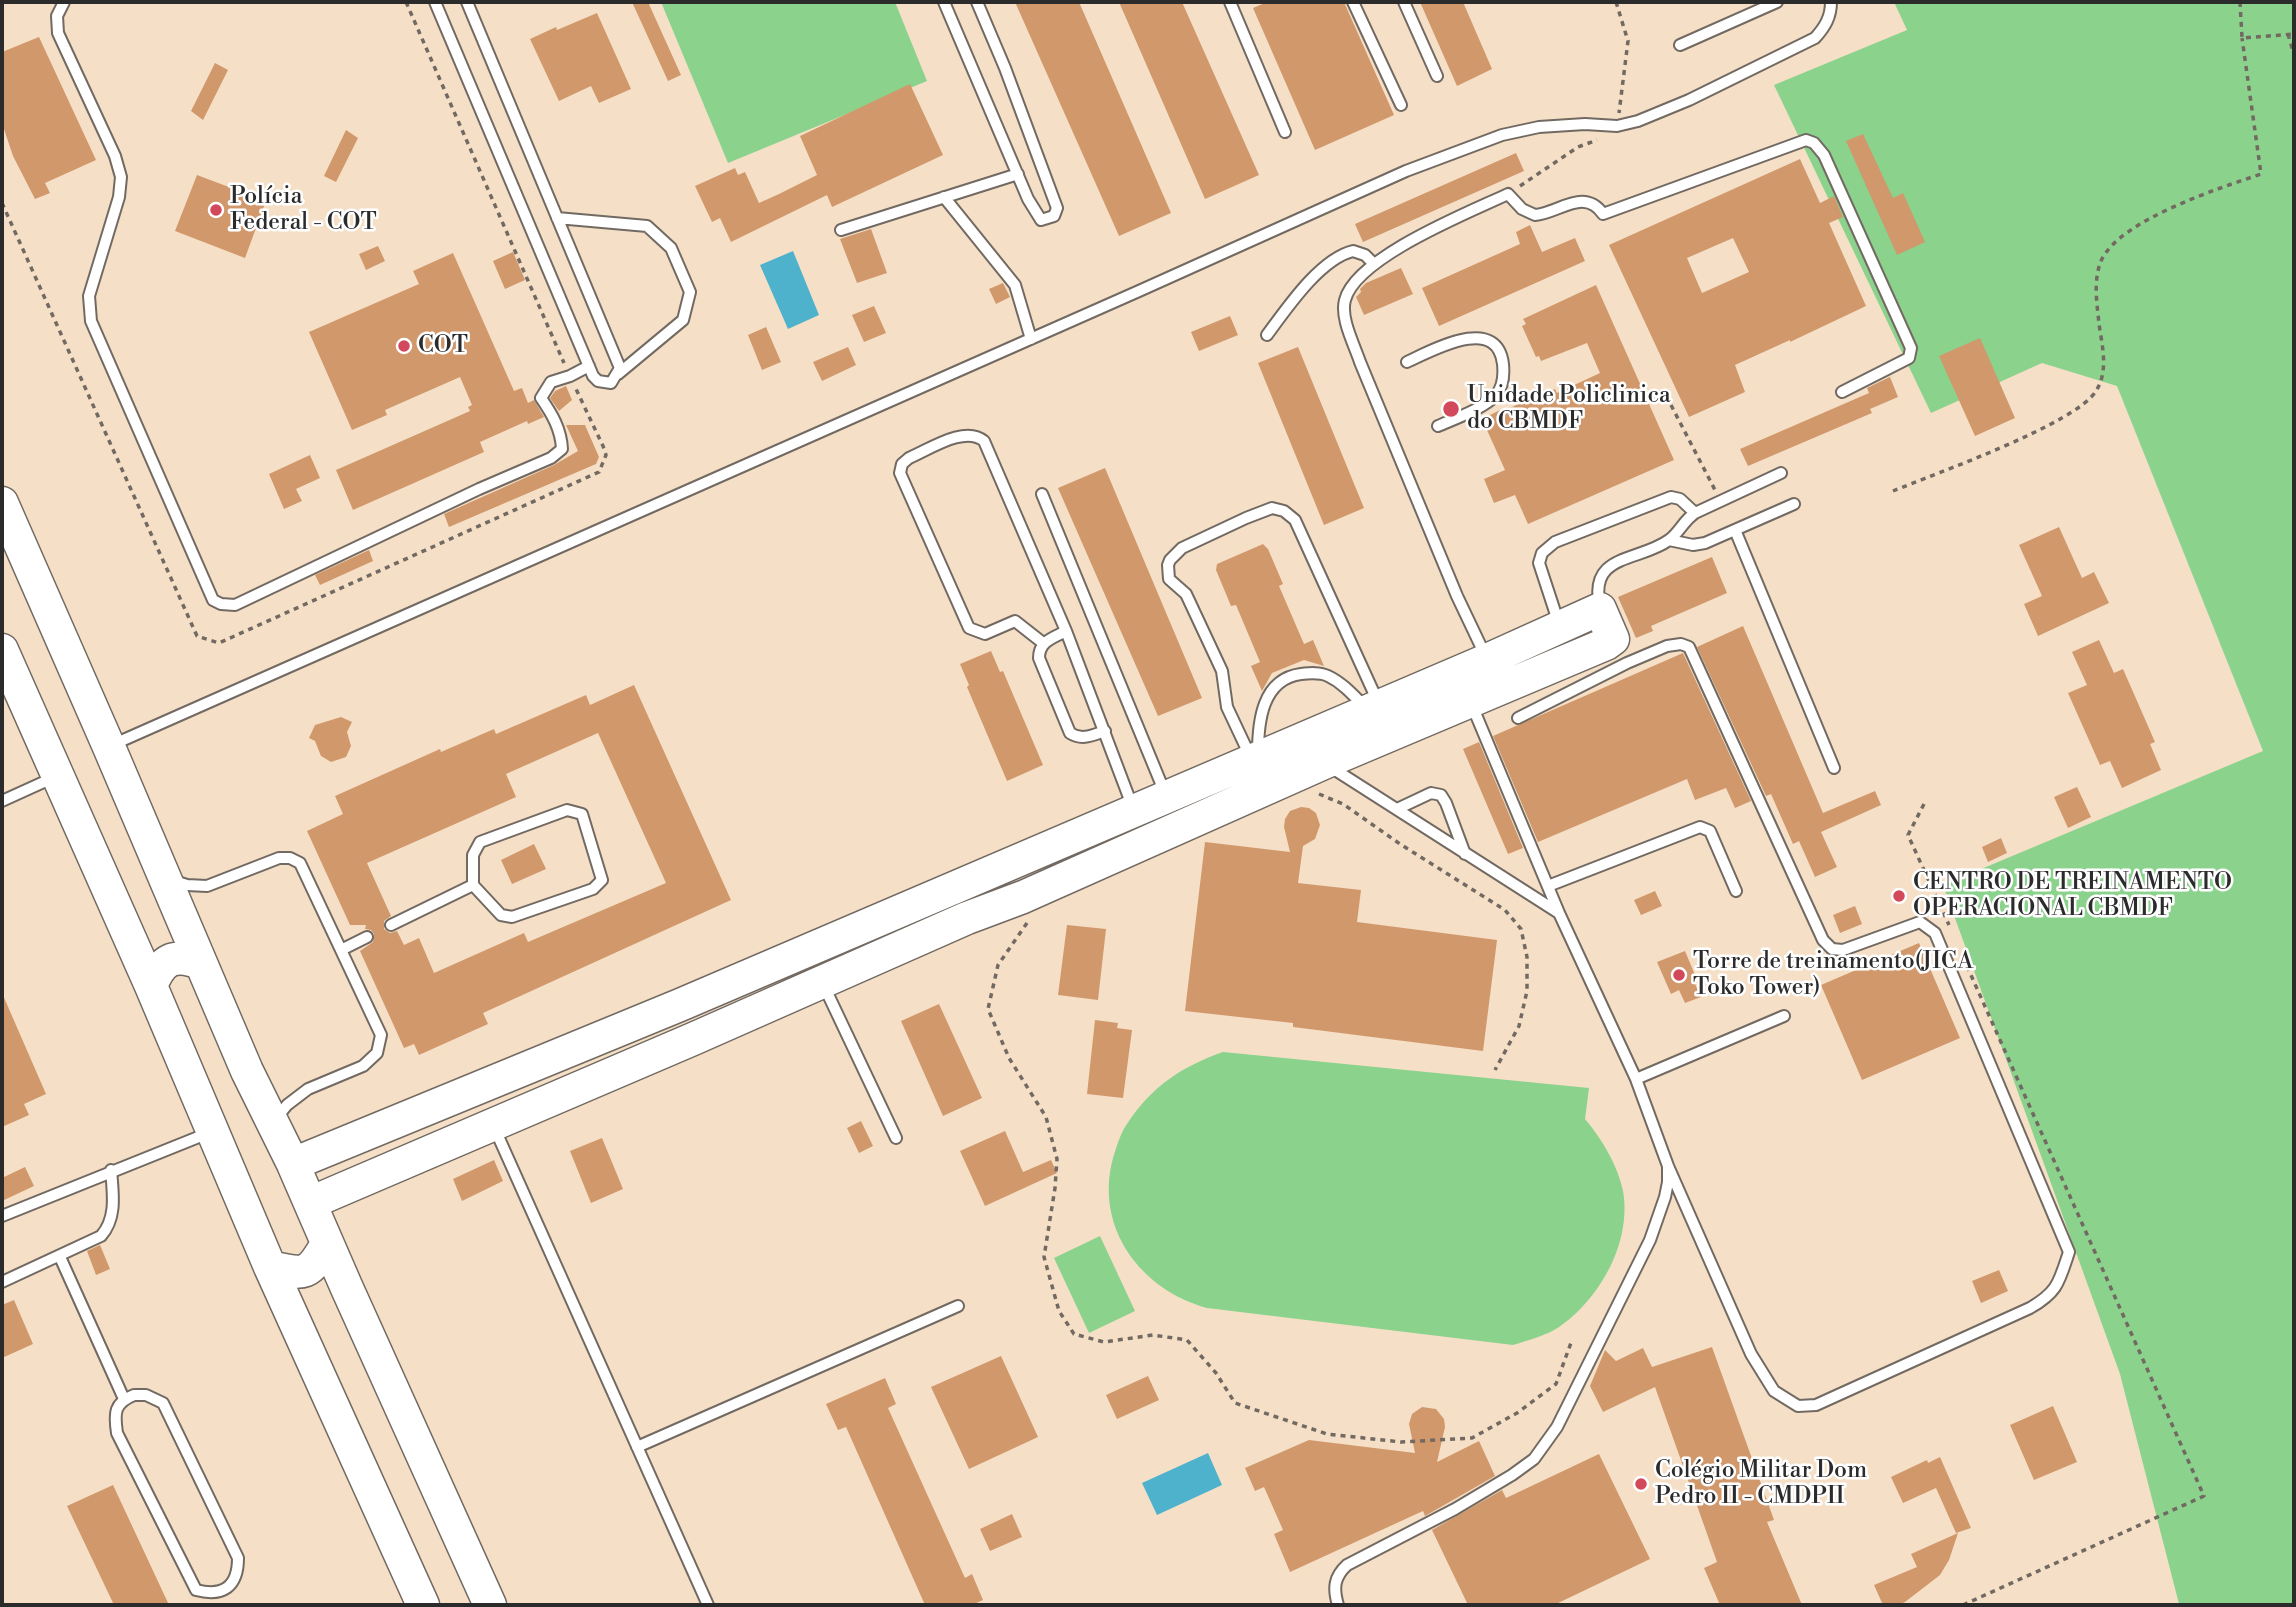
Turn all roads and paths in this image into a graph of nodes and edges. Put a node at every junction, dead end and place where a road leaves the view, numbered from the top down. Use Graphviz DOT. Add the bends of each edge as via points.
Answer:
graph roads {
  1 [pos="64,2"];
  2 [pos="406,2"];
  3 [pos="435,2"];
  4 [pos="467,2"];
  5 [pos="944,2"];
  6 [pos="976,2"];
  7 [pos="1230,2"];
  8 [pos="1353,2"];
  9 [pos="1404,2"];
  10 [pos="1777,2"];
  11 [pos="1831,2"];
  12 [pos="2240,2"];
  13 [pos="2288,34"];
  14 [pos="2294,34"];
  15 [pos="2242,38"];
  16 [pos="1680,45"];
  17 [pos="2294,55"];
  18 [pos="1437,76"];
  19 [pos="1401,105"];
  20 [pos="1285,132"];
  21 [pos="1018,174"];
  22 [pos="944,197"];
  23 [pos="2,203"];
  24 [pos="557,218"];
  25 [pos="841,230"];
  26 [pos="1374,264"];
  27 [pos="1267,334"];
  28 [pos="1031,339"];
  29 [pos="1407,362"];
  30 [pos="589,366"];
  31 [pos="618,374"];
  32 [pos="570,376"];
  33 [pos="1842,392"];
  34 [pos="1671,405"];
  35 [pos="1438,426"];
  36 [pos="1781,473"];
  37 [pos="1893,491"];
  38 [pos="1042,494"];
  39 [pos="1720,502"];
  40 [pos="1794,504"];
  41 [pos="2,505"];
  42 [pos="1695,513"];
  43 [pos="1735,530"];
  44 [pos="1670,540"];
  45 [pos="1600,609"];
  46 [pos="1556,628"];
  47 [pos="1066,631"];
  48 [pos="1043,643"];
  49 [pos="2,650"];
  50 [pos="1620,651"];
  51 [pos="1487,660"];
  52 [pos="1562,663"];
  53 [pos="1471,702"];
  54 [pos="1373,707"];
  55 [pos="1518,718"];
  56 [pos="1105,731"];
  57 [pos="109,747"];
  58 [pos="1245,762"];
  59 [pos="1324,762"];
  60 [pos="1834,768"];
  61 [pos="58,776"];
  62 [pos="1317,793"];
  63 [pos="1167,796"];
  64 [pos="1241,798"];
  65 [pos="2,801"];
  66 [pos="1397,808"];
  67 [pos="1134,810"];
  68 [pos="1465,854"];
  69 [pos="166,878"];
  70 [pos="473,885"];
  71 [pos="1548,886"];
  72 [pos="951,888"];
  73 [pos="1736,891"];
  74 [pos="1559,913"];
  75 [pos="1033,914"];
  76 [pos="967,918"];
  77 [pos="391,925"];
  78 [pos="367,937"];
  79 [pos="341,950"];
  80 [pos="201,963"];
  81 [pos="823,982"];
  82 [pos="151,986"];
  83 [pos="680,1005"];
  84 [pos="1784,1016"];
  85 [pos="693,1039"];
  86 [pos="1495,1070"];
  87 [pos="1636,1079"];
  88 [pos="444,1103"];
  89 [pos="274,1122"];
  90 [pos="484,1128"];
  91 [pos="211,1132"];
  92 [pos="896,1138"];
  93 [pos="293,1164"];
  94 [pos="1668,1166"];
  95 [pos="111,1170"];
  96 [pos="310,1203"];
  97 [pos="2,1216"];
  98 [pos="327,1244"];
  99 [pos="60,1257"];
  100 [pos="270,1267"];
  101 [pos="2,1282"];
  102 [pos="958,1306"];
  103 [pos="1572,1340"];
  104 [pos="124,1399"];
  105 [pos="637,1447"];
  106 [pos="423,1605"];
  107 [pos="491,1605"];
  108 [pos="708,1605"];
  109 [pos="1338,1605"];
  1 -- 32 [label="lane" via="57,16 58,33 121,177 89,296 91,321 213,600 235,606 551,458 562,449 561,436 541,398 551,382"];
  2 -- 32 [label="path"];
  3 -- 30 [label="lane"];
  4 -- 24 [label="lane"];
  5 -- 21 [label="lane"];
  6 -- 21 [label="lane" via="1057,208 1054,216 1038,217"];
  7 -- 20 [label="lane"];
  8 -- 19 [label="lane"];
  9 -- 18 [label="lane"];
  10 -- 16 [label="lane"];
  11 -- 28 [label="lane" via="1825,28 1815,38 1689,100 1617,126 1539,127 1490,139 1406,171"];
  12 -- 15 [label="path"];
  13 -- 14 [label="path"];
  13 -- 15 [label="path"];
  13 -- 17 [label="path"];
  15 -- 37 [label="path" via="2261,174 2156,216 2110,247 2096,275 2104,357 2096,392 2056,422"];
  21 -- 22 [label="lane"];
  22 -- 25 [label="lane"];
  22 -- 28 [label="lane" via="1015,285"];
  23 -- 32 [label="path" via="197,636 219,643 599,472 606,455"];
  24 -- 31 [label="lane" via="620,368"];
  24 -- 31 [label="lane" via="647,226 671,248 690,292 683,320"];
  26 -- 27 [label="lane" via="1353,251 1328,263"];
  26 -- 33 [label="lane" via="1411,240 1508,194 1521,209 1535,215 1576,201 1593,204 1603,214 1806,141 1814,143 1824,155 1911,348 1909,358"];
  26 -- 51 [label="lane" via="1345,298 1348,327"];
  28 -- 57 [label="lane"];
  29 -- 35 [label="lane" via="1464,338 1492,341 1501,355 1503,376 1495,397"];
  30 -- 31 [label="lane" via="598,381 605,383"];
  30 -- 32 [label="lane"];
  34 -- 39 [label="path"];
  36 -- 39 [label="lane"];
  38 -- 63 [label="lane"];
  39 -- 42 [label="lane"];
  40 -- 43 [label="lane"];
  41 -- 57 [label="street"];
  42 -- 44 [label="lane"];
  42 -- 46 [label="lane" via="1671,497 1547,548 1539,563"];
  43 -- 44 [label="lane" via="1693,545"];
  43 -- 60 [label="lane"];
  44 -- 45 [label="lane" via="1612,564 1599,578"];
  45 -- 46 [label="street"];
  45 -- 50 [label="street"];
  46 -- 51 [label="street"];
  46 -- 52 [label="street"];
  47 -- 48 [label="lane"];
  47 -- 48 [label="lane" via="985,441 966,433 909,457 900,473 969,628 985,634 1015,621"];
  47 -- 56 [label="lane"];
  48 -- 56 [label="lane" via="1039,658 1070,733 1088,737"];
  49 -- 61 [label="street"];
  50 -- 52 [label="street"];
  50 -- 55 [label="lane"];
  50 -- 94 [label="lane" via="1681,644 1689,648 1823,940 1832,949 1843,950 1920,922 1935,933 2069,1252 2049,1297 2030,1308 1816,1405 1798,1406 1774,1391 1751,1354"];
  51 -- 54 [label="street"];
  52 -- 53 [label="street"];
  53 -- 59 [label="street"];
  53 -- 71 [label="lane"];
  54 -- 58 [label="street"];
  54 -- 58 [label="lane" via="1326,675 1296,675 1276,685 1262,708 1258,735"];
  54 -- 58 [label="lane" via="1295,520 1272,508 1246,518 1182,548 1170,560 1168,571 1169,579 1186,594 1222,671 1227,707"];
  56 -- 67 [label="lane"];
  57 -- 69 [label="street"];
  58 -- 63 [label="street"];
  58 -- 64 [label="street"];
  59 -- 64 [label="street"];
  59 -- 66 [label="lane"];
  61 -- 65 [label="lane"];
  61 -- 82 [label="street"];
  62 -- 86 [label="path" via="1343,804 1505,910 1521,929 1527,991 1519,1026"];
  63 -- 67 [label="street"];
  64 -- 76 [label="street"];
  66 -- 68 [label="lane"];
  66 -- 68 [label="lane" via="1431,793 1440,795"];
  67 -- 72 [label="street"];
  68 -- 74 [label="lane"];
  69 -- 79 [label="lane" via="207,886 279,858 290,858 300,863"];
  69 -- 80 [label="street"];
  70 -- 70 [label="lane" via="501,915 512,917 593,889 602,880 582,814 567,810 480,842 473,855"];
  70 -- 77 [label="lane"];
  71 -- 73 [label="lane" via="1700,827 1710,831"];
  71 -- 74 [label="lane"];
  72 -- 76 [label="street"];
  72 -- 83 [label="street"];
  74 -- 87 [label="lane"];
  75 -- 103 [label="path" via="998,965 988,1009 1009,1058 1046,1117 1057,1159 1044,1257 1059,1311 1073,1334 1104,1342 1153,1335 1187,1340 1235,1403 1327,1434 1401,1442 1472,1438 1517,1413 1556,1384"];
  76 -- 81 [label="street"];
  78 -- 79 [label="lane"];
  79 -- 89 [label="lane" via="381,1035 377,1053 363,1066 308,1089"];
  80 -- 82 [label="street" via="185,957 170,961 158,969"];
  80 -- 89 [label="street" via="247,1072"];
  81 -- 85 [label="street"];
  81 -- 92 [label="lane"];
  82 -- 91 [label="street"];
  83 -- 85 [label="street"];
  83 -- 88 [label="street"];
  84 -- 87 [label="lane"];
  85 -- 90 [label="street"];
  87 -- 94 [label="lane"];
  88 -- 90 [label="street"];
  88 -- 93 [label="street"];
  89 -- 93 [label="street"];
  90 -- 96 [label="street"];
  90 -- 105 [label="lane"];
  91 -- 95 [label="lane"];
  91 -- 100 [label="street"];
  93 -- 96 [label="street"];
  94 -- 109 [label="lane" via="1665,1197 1650,1240 1543,1449 1512,1475 1455,1509 1347,1565 1335,1582"];
  95 -- 97 [label="lane"];
  95 -- 99 [label="lane" via="110,1226 101,1236"];
  96 -- 98 [label="street"];
  98 -- 100 [label="street" via="314,1266 304,1272"];
  98 -- 107 [label="street"];
  99 -- 101 [label="lane"];
  99 -- 104 [label="lane"];
  100 -- 106 [label="street"];
  102 -- 105 [label="lane"];
  104 -- 104 [label="lane" via="146,1395 163,1403 238,1558 238,1571 223,1591 196,1590 117,1433 116,1410"];
  105 -- 108 [label="lane"];
}
